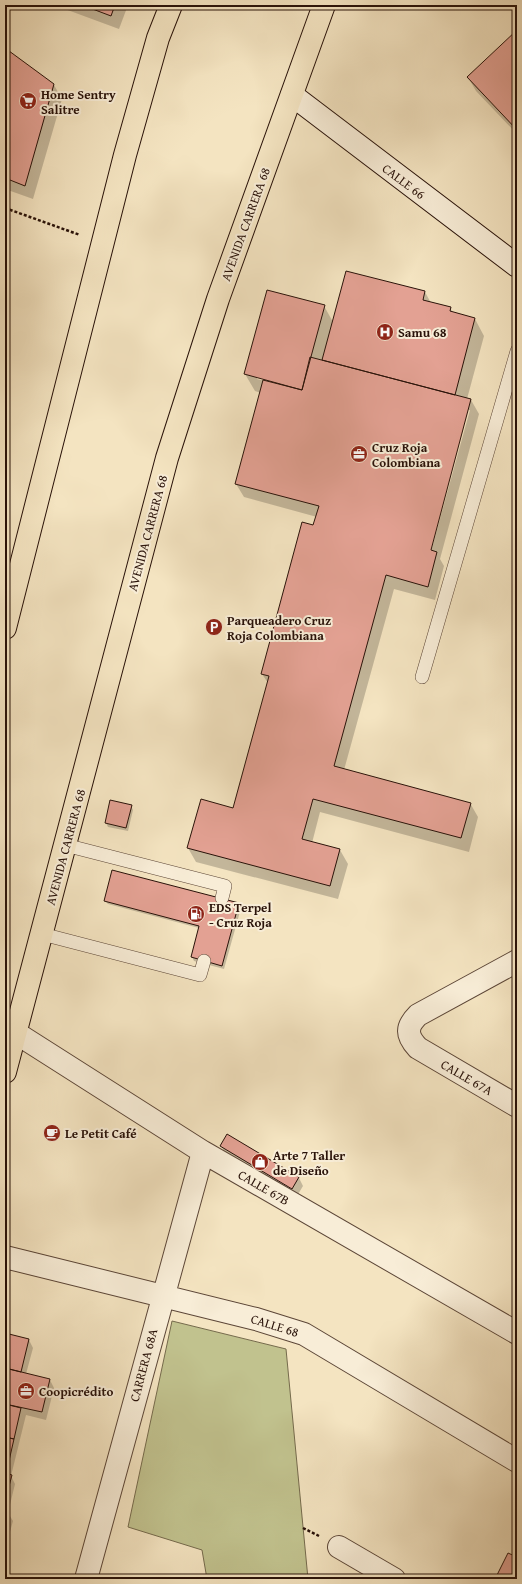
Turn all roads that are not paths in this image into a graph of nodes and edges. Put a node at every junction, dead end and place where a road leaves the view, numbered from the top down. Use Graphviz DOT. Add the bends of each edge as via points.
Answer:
graph roads {
  1 [pos="171,5"];
  2 [pos="324,5"];
  3 [pos="292,96"];
  4 [pos="517,266"];
  5 [pos="517,351"];
  6 [pos="5,628"];
  7 [pos="422,677"];
  8 [pos="65,845"];
  9 [pos="222,898"];
  10 [pos="42,934"];
  11 [pos="204,961"];
  12 [pos="517,961"];
  13 [pos="16,1033"];
  14 [pos="5,1072"];
  15 [pos="517,1106"];
  16 [pos="203,1152"];
  17 [pos="5,1257"];
  18 [pos="162,1296"];
  19 [pos="517,1333"];
  20 [pos="517,1461"];
  21 [pos="339,1547"];
  22 [pos="86,1579"];
  23 [pos="394,1579"];
  1 -- 6 [label="main road" via="158,38 127,148"];
  2 -- 3 [label="main road, AVENIDA CARRERA 68"];
  3 -- 4 [label="street, CALLE 66"];
  3 -- 8 [label="main road, AVENIDA CARRERA 68" via="218,299 178,420"];
  5 -- 7 [label="lane"];
  8 -- 9 [label="lane" via="225,886"];
  8 -- 10 [label="main road, AVENIDA CARRERA 68"];
  10 -- 11 [label="lane" via="200,975"];
  10 -- 13 [label="main road, AVENIDA CARRERA 68"];
  12 -- 15 [label="street, CALLE 67A" via="418,1015 411,1022 409,1032 411,1041 418,1048"];
  13 -- 14 [label="main road, AVENIDA CARRERA 68"];
  13 -- 16 [label="street, CALLE 67B"];
  16 -- 18 [label="street, CARRERA 68A"];
  16 -- 19 [label="street, CALLE 67B"];
  17 -- 18 [label="street, CALLE 68"];
  18 -- 20 [label="street, CALLE 68" via="256,1319 304,1334"];
  18 -- 22 [label="street, CARRERA 68A"];
  21 -- 23 [label="street"];
}
